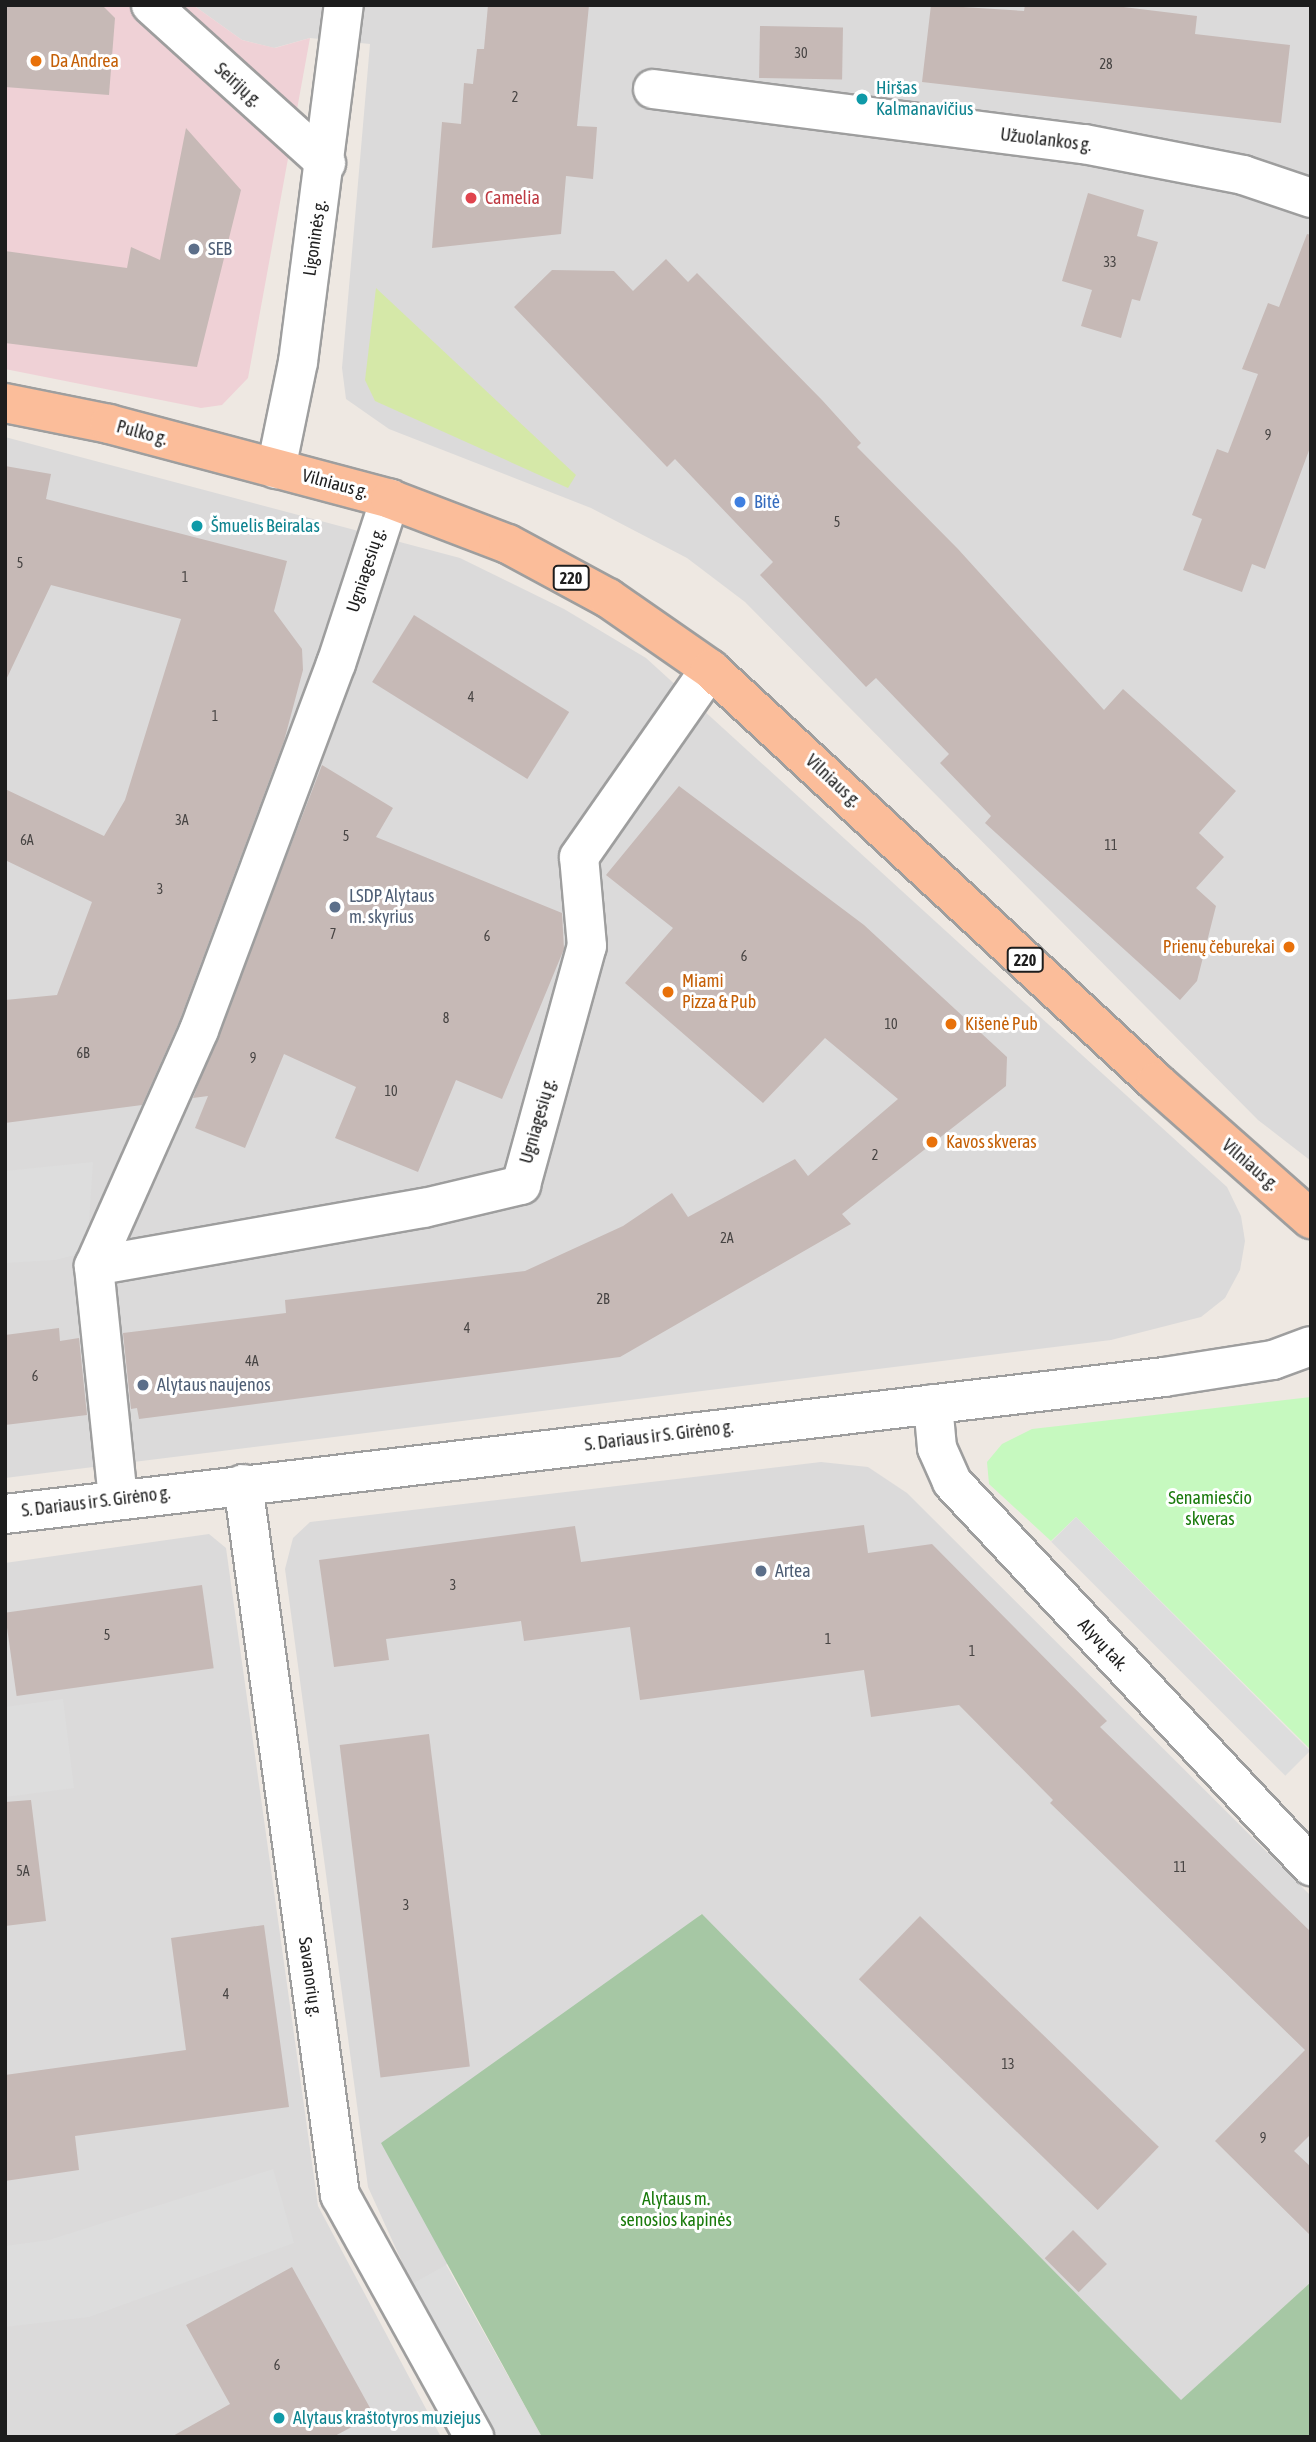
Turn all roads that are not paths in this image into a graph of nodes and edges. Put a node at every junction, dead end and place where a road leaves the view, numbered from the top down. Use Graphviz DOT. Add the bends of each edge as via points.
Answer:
graph roads {
  1 [pos="151,5"];
  2 [pos="344,5"];
  3 [pos="653,89"];
  4 [pos="326,163"];
  5 [pos="1311,198"];
  6 [pos="5,403"];
  7 [pos="276,469"];
  8 [pos="390,499"];
  9 [pos="710,669"];
  10 [pos="1311,1219"];
  11 [pos="94,1266"];
  12 [pos="1311,1346"];
  13 [pos="933,1404"];
  14 [pos="243,1484"];
  15 [pos="118,1499"];
  16 [pos="5,1514"];
  17 [pos="1311,1866"];
  18 [pos="474,2437"];
  1 -- 4 [label="street, Seirijų g."];
  2 -- 4 [label="street, Ligoninės g."];
  3 -- 5 [label="street, Užuolankos g." via="1084,144 1243,176"];
  4 -- 7 [label="street, Ligoninės g." via="298,362"];
  6 -- 7 [label="main road, Pulko g. / 220" via="109,424"];
  7 -- 8 [label="main road, Vilniaus g. / 220"];
  8 -- 9 [label="main road, Vilniaus g. / 220" via="508,544 608,598"];
  8 -- 11 [label="street, Ugniagesių g." via="336,664 199,1030"];
  9 -- 10 [label="main road, Vilniaus g. / 220" via="1156,1082"];
  9 -- 11 [label="street, Ugniagesių g." via="579,858 587,946 521,1185 424,1209"];
  11 -- 15 [label="street, Ugniagesių g."];
  12 -- 13 [label="street, S. Dariaus ir S. Girėno g." via="1273,1360"];
  13 -- 14 [label="street, S. Dariaus ir S. Girėno g."];
  13 -- 17 [label="street, Alyvų tak." via="937,1448 952,1482"];
  14 -- 15 [label="street, S. Dariaus ir S. Girėno g."];
  14 -- 18 [label="street, Savanorių g." via="340,2195"];
  15 -- 16 [label="street, S. Dariaus ir S. Girėno g."];
}
